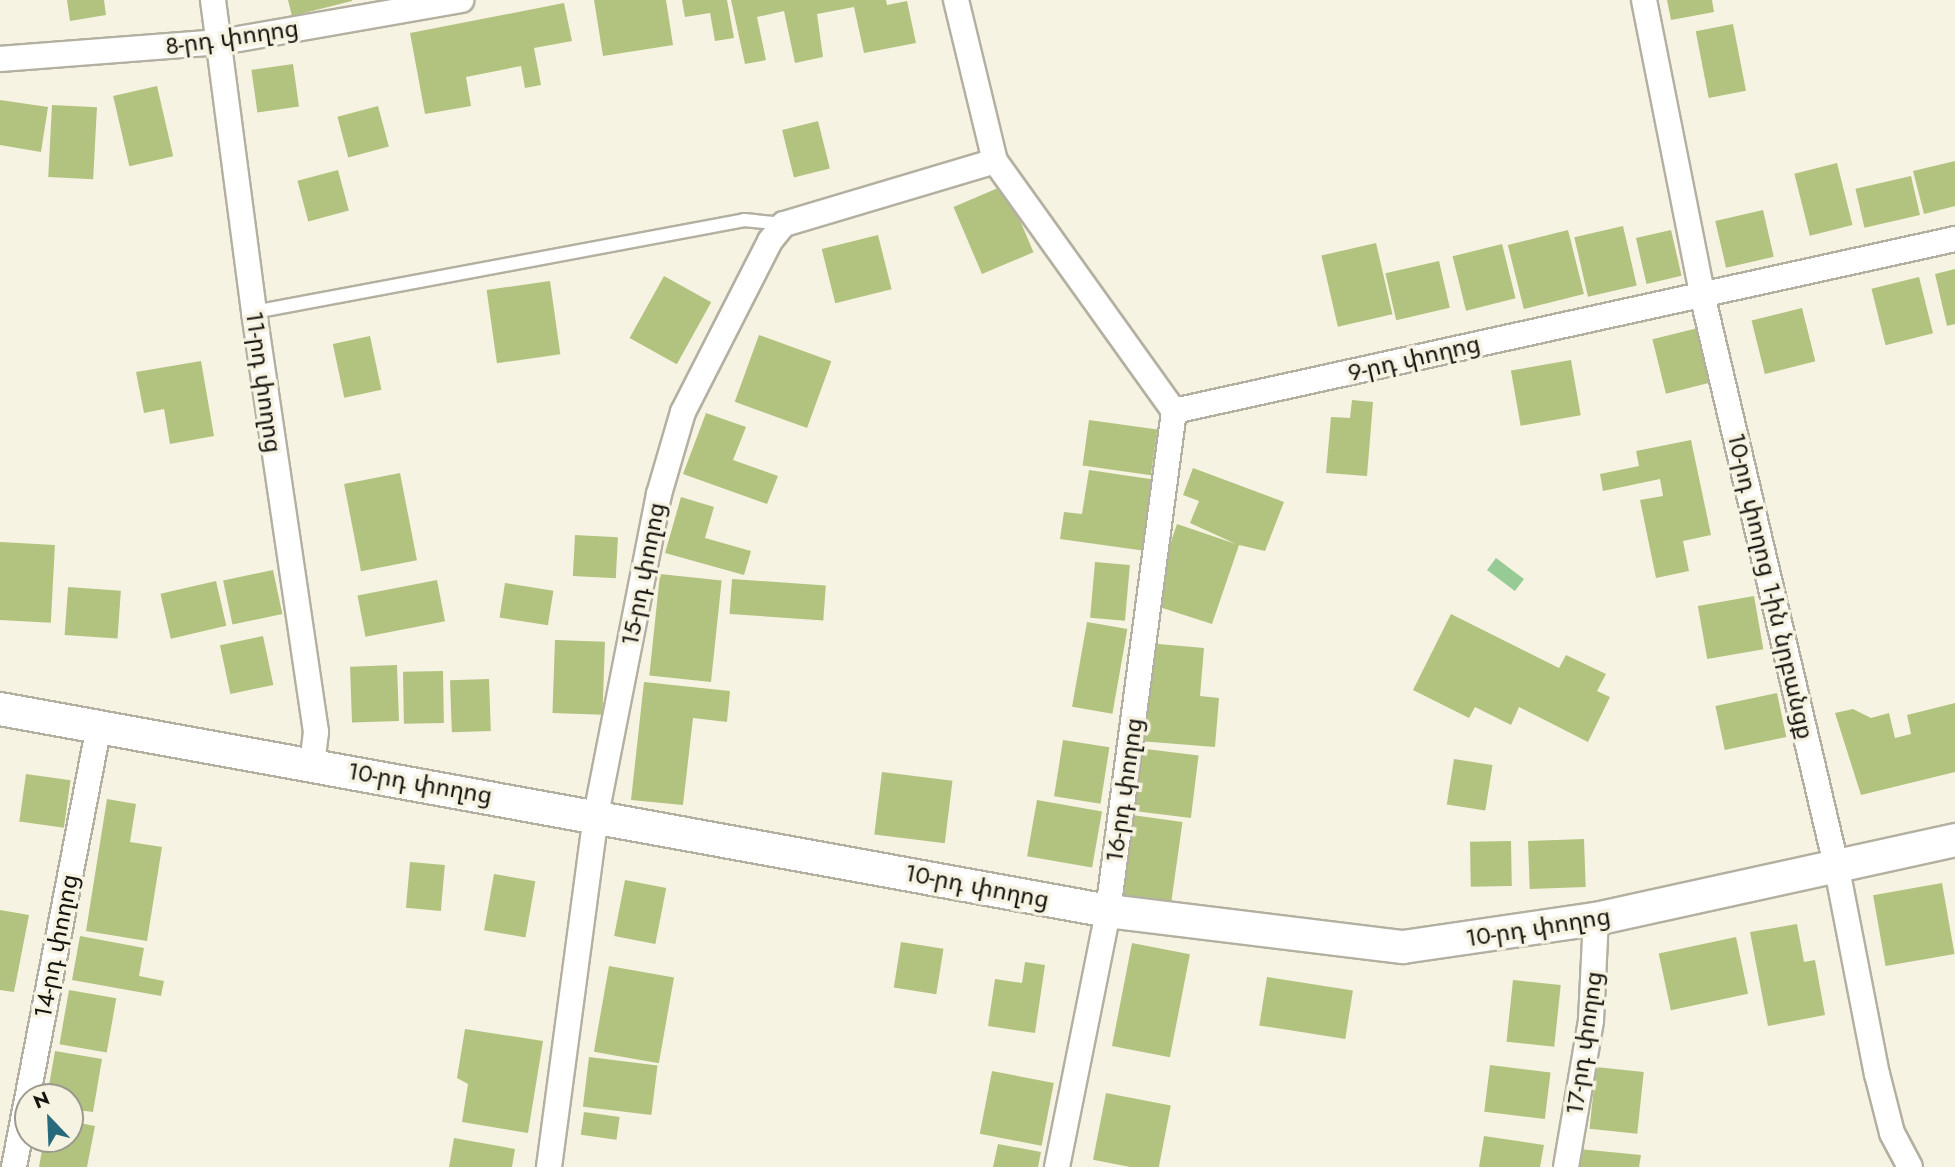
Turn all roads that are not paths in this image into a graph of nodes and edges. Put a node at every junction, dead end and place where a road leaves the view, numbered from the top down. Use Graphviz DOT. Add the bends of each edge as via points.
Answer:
graph roads {
  1 [pos="214,0"];
  2 [pos="461,0"];
  3 [pos="956,0"];
  4 [pos="1644,0"];
  5 [pos="221,42"];
  6 [pos="0,59"];
  7 [pos="995,161"];
  8 [pos="784,224"];
  9 [pos="1955,240"];
  10 [pos="1702,293"];
  11 [pos="254,312"];
  12 [pos="1174,411"];
  13 [pos="0,709"];
  14 [pos="99,725"];
  15 [pos="312,764"];
  16 [pos="596,815"];
  17 [pos="1955,840"];
  18 [pos="1837,869"];
  19 [pos="1108,911"];
  20 [pos="1596,919"];
  21 [pos="14,1167"];
  22 [pos="549,1167"];
  23 [pos="1057,1167"];
  24 [pos="1566,1167"];
  25 [pos="1910,1167"];
  1 -- 5 [label="street, 11-րդ փողոց"];
  2 -- 5 [label="street, 8-րդ փողոց"];
  3 -- 7 [label="street"];
  4 -- 10 [label="street, 10-րդ փողոց 1-ին նրբանցք"];
  5 -- 6 [label="street, 8-րդ փողոց"];
  5 -- 11 [label="street, 11-րդ փողոց"];
  7 -- 8 [label="street"];
  7 -- 12 [label="street"];
  8 -- 11 [label="lane" via="744,220"];
  8 -- 16 [label="street, 15-րդ փողոց" via="769,241 683,412 659,494"];
  9 -- 10 [label="street, 9-րդ փողոց"];
  10 -- 12 [label="street, 9-րդ փողոց"];
  10 -- 18 [label="street, 10-րդ փողոց 1-ին նրբանցք"];
  11 -- 15 [label="street, 11-րդ փողոց" via="316,732"];
  12 -- 19 [label="street, 16-րդ փողոց"];
  13 -- 14 [label="street, 10-րդ փողոց"];
  14 -- 15 [label="street, 10-րդ փողոց"];
  14 -- 21 [label="street, 14-րդ փողոց"];
  15 -- 16 [label="street, 10-րդ փողոց"];
  16 -- 19 [label="street, 10-րդ փողոց"];
  16 -- 22 [label="street, 15-րդ փողոց"];
  17 -- 18 [label="street, 10-րդ փողոց"];
  18 -- 20 [label="street, 10-րդ փողոց"];
  18 -- 25 [label="street, 10-րդ փողոց 1-ին նրբանցք" via="1877,1074 1892,1133"];
  19 -- 20 [label="street, 10-րդ փողոց" via="1403,947"];
  19 -- 23 [label="street, 16-րդ փողոց"];
  20 -- 24 [label="street, 17-րդ փողոց" via="1591,1020"];
}
